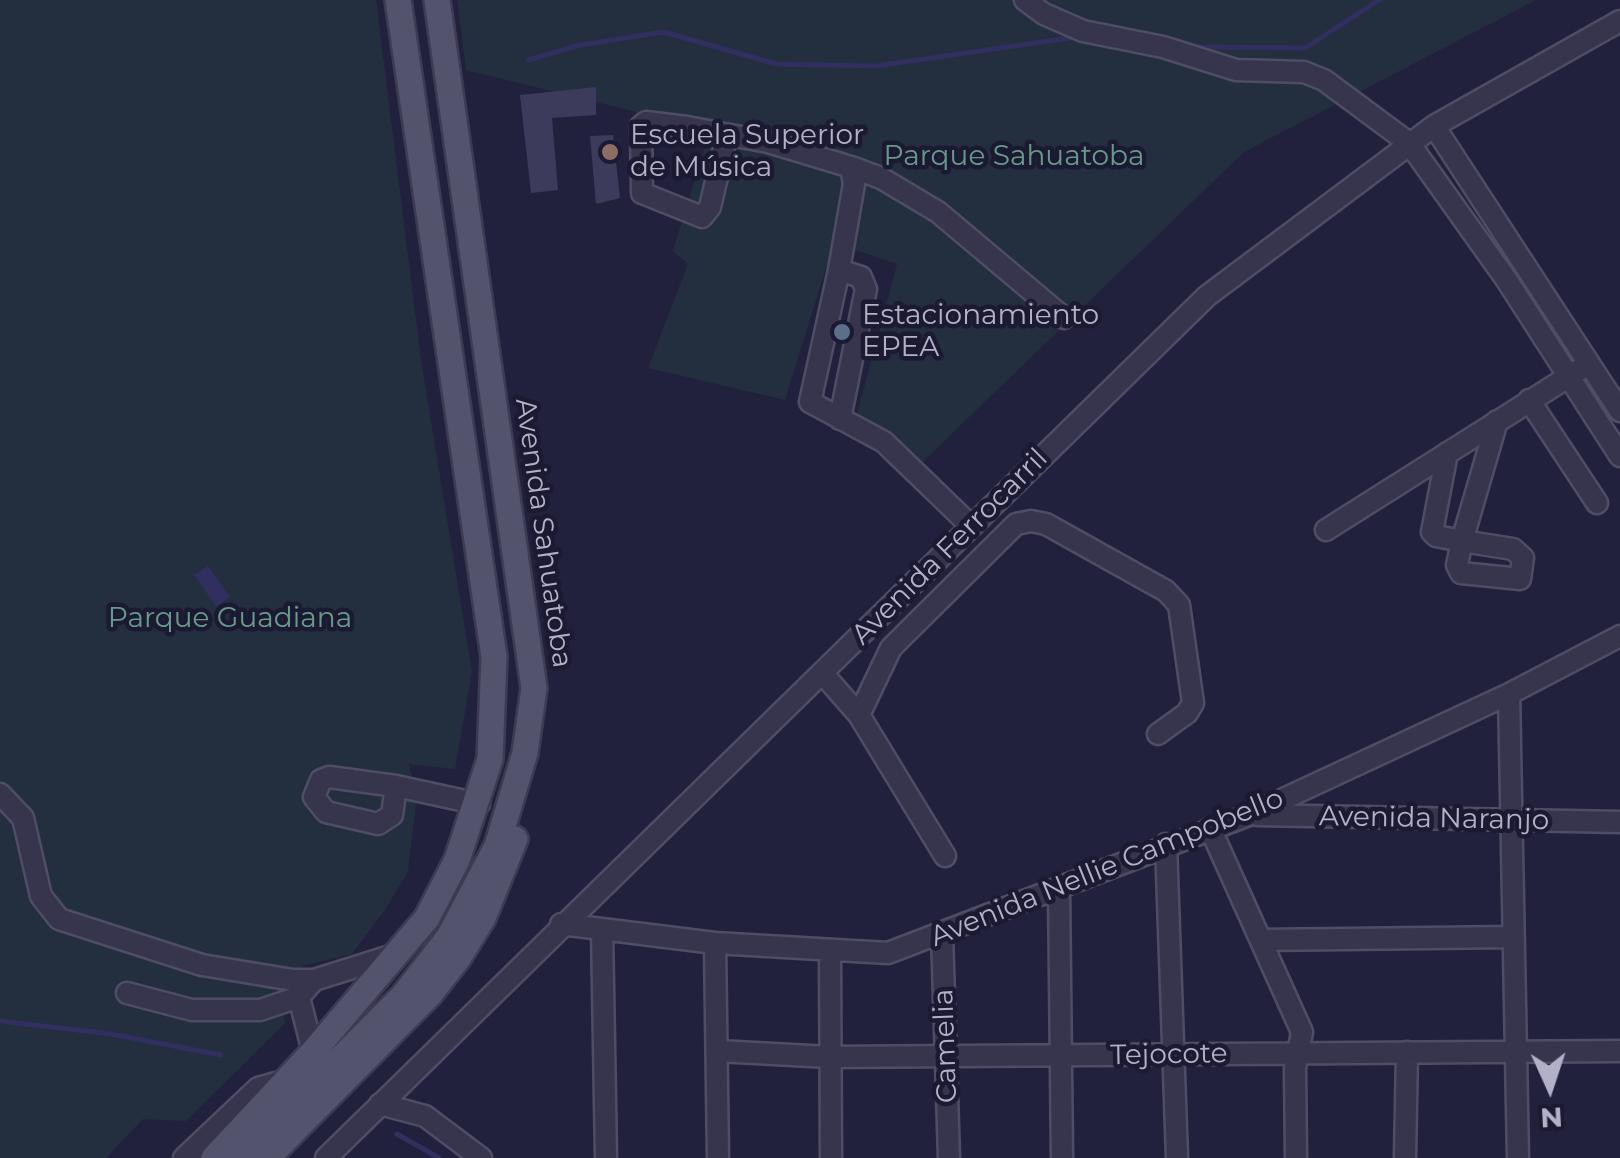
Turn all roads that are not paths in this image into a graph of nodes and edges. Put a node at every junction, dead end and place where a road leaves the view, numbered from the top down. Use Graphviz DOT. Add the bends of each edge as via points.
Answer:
graph roads {
  1 [pos="398,0"];
  2 [pos="437,0"];
  3 [pos="1024,0"];
  4 [pos="1620,21"];
  5 [pos="1434,126"];
  6 [pos="727,135"];
  7 [pos="1409,143"];
  8 [pos="851,168"];
  9 [pos="1526,267"];
  10 [pos="839,270"];
  11 [pos="1506,279"];
  12 [pos="1064,318"];
  13 [pos="1589,363"];
  14 [pos="1569,376"];
  15 [pos="1528,400"];
  16 [pos="840,419"];
  17 [pos="1614,419"];
  18 [pos="1497,420"];
  19 [pos="1447,453"];
  20 [pos="1620,456"];
  21 [pos="1597,503"];
  22 [pos="970,525"];
  23 [pos="1326,530"];
  24 [pos="1620,636"];
  25 [pos="823,674"];
  26 [pos="534,688"];
  27 [pos="1509,694"];
  28 [pos="860,715"];
  29 [pos="1158,734"];
  30 [pos="396,786"];
  31 [pos="0,794"];
  32 [pos="478,804"];
  33 [pos="1249,814"];
  34 [pos="1511,821"];
  35 [pos="1620,822"];
  36 [pos="1210,828"];
  37 [pos="1166,844"];
  38 [pos="946,856"];
  39 [pos="1058,888"];
  40 [pos="561,924"];
  41 [pos="602,929"];
  42 [pos="942,934"];
  43 [pos="1512,937"];
  44 [pos="1261,940"];
  45 [pos="715,943"];
  46 [pos="400,953"];
  47 [pos="830,953"];
  48 [pos="314,980"];
  49 [pos="127,994"];
  50 [pos="299,998"];
  51 [pos="718,1051"];
  52 [pos="1516,1051"];
  53 [pos="1620,1051"];
  54 [pos="313,1052"];
  55 [pos="1298,1052"];
  56 [pos="1407,1052"];
  57 [pos="1062,1056"];
  58 [pos="1176,1056"];
  59 [pos="829,1057"];
  60 [pos="946,1057"];
  61 [pos="286,1080"];
  62 [pos="380,1104"];
  63 [pos="332,1152"];
  64 [pos="184,1158"];
  65 [pos="214,1158"];
  66 [pos="241,1158"];
  67 [pos="267,1158"];
  68 [pos="481,1158"];
  69 [pos="606,1158"];
  70 [pos="718,1158"];
  71 [pos="831,1158"];
  72 [pos="948,1158"];
  73 [pos="1062,1158"];
  74 [pos="1177,1158"];
  75 [pos="1296,1158"];
  76 [pos="1406,1158"];
  77 [pos="1518,1158"];
  1 -- 32 [label="main road" via="494,658 490,759"];
  2 -- 26 [label="main road, Avenida Sahuatoba"];
  3 -- 7 [label="street" via="1083,31 1236,70 1304,72"];
  4 -- 5 [label="street, Avenida Ferrocarril"];
  5 -- 7 [label="street, Avenida Ferrocarril"];
  5 -- 9 [label="street"];
  6 -- 6 [label="street" via="643,124 642,194 702,217"];
  6 -- 8 [label="street"];
  7 -- 11 [label="street"];
  7 -- 22 [label="street, Avenida Ferrocarril" via="1196,306"];
  8 -- 10 [label="street"];
  8 -- 12 [label="street" via="938,212"];
  9 -- 11 [label="street"];
  9 -- 13 [label="street"];
  10 -- 16 [label="street" via="862,277 866,288"];
  10 -- 16 [label="street" via="808,394 815,408"];
  11 -- 14 [label="street"];
  13 -- 14 [label="street"];
  13 -- 17 [label="street"];
  14 -- 15 [label="street"];
  14 -- 17 [label="street"];
  15 -- 18 [label="street"];
  15 -- 21 [label="street"];
  16 -- 22 [label="street" via="884,442"];
  17 -- 20 [label="street"];
  18 -- 19 [label="street"];
  18 -- 19 [label="street" via="1462,541 1436,536 1431,526"];
  19 -- 23 [label="street"];
  22 -- 25 [label="street, Avenida Ferrocarril"];
  24 -- 27 [label="street, Avenida Nellie Campobello"];
  25 -- 28 [label="street"];
  25 -- 40 [label="street, Avenida Ferrocarril"];
  26 -- 66 [label="main road, Avenida Sahuatoba" via="525,754 497,846 449,938 404,995"];
  26 -- 67 [label="main road" via="542,724 538,754 505,870 483,918 430,994"];
  27 -- 33 [label="street, Avenida Nellie Campobello"];
  27 -- 34 [label="street"];
  28 -- 29 [label="street" via="891,648 1016,524 1031,521 1166,590 1179,605 1193,703"];
  28 -- 38 [label="street"];
  30 -- 32 [label="street"];
  31 -- 48 [label="street" via="23,818 40,896 59,918 202,965"];
  32 -- 46 [label="main road" via="427,918"];
  33 -- 34 [label="street, Avenida Naranjo"];
  33 -- 36 [label="street, Avenida Nellie Campobello"];
  34 -- 35 [label="street, Avenida Naranjo"];
  34 -- 43 [label="street"];
  36 -- 37 [label="street, Avenida Nellie Campobello"];
  36 -- 44 [label="street"];
  37 -- 39 [label="street, Avenida Nellie Campobello"];
  37 -- 58 [label="street"];
  39 -- 42 [label="street, Avenida Nellie Campobello"];
  39 -- 57 [label="street"];
  40 -- 41 [label="street, Avenida Nellie Campobello"];
  40 -- 62 [label="street, Avenida Ferrocarril"];
  41 -- 45 [label="street, Avenida Nellie Campobello"];
  41 -- 69 [label="street"];
  42 -- 47 [label="street, Avenida Nellie Campobello" via="880,955"];
  42 -- 60 [label="street, Camelia"];
  43 -- 44 [label="street"];
  43 -- 52 [label="street"];
  44 -- 55 [label="street" via="1302,1032"];
  45 -- 47 [label="street, Avenida Nellie Campobello"];
  45 -- 51 [label="street"];
  46 -- 48 [label="street"];
  46 -- 54 [label="main road"];
  47 -- 59 [label="street"];
  48 -- 50 [label="street"];
  49 -- 50 [label="street" via="210,1012 260,1010"];
  50 -- 54 [label="street"];
  51 -- 59 [label="street, Tejocote"];
  51 -- 70 [label="street"];
  52 -- 53 [label="street, Tejocote"];
  52 -- 56 [label="street, Tejocote"];
  52 -- 77 [label="street"];
  54 -- 61 [label="main road"];
  55 -- 56 [label="street, Tejocote"];
  55 -- 58 [label="street, Tejocote"];
  55 -- 75 [label="street"];
  56 -- 76 [label="street"];
  57 -- 58 [label="street, Tejocote"];
  57 -- 60 [label="street, Tejocote"];
  57 -- 73 [label="street"];
  58 -- 74 [label="street"];
  59 -- 60 [label="street, Tejocote"];
  59 -- 71 [label="street"];
  60 -- 72 [label="street, Camelia"];
  61 -- 64 [label="street" via="258,1088"];
  61 -- 65 [label="main road"];
  62 -- 63 [label="street, Avenida Ferrocarril"];
  62 -- 68 [label="street" via="425,1116"];
}
